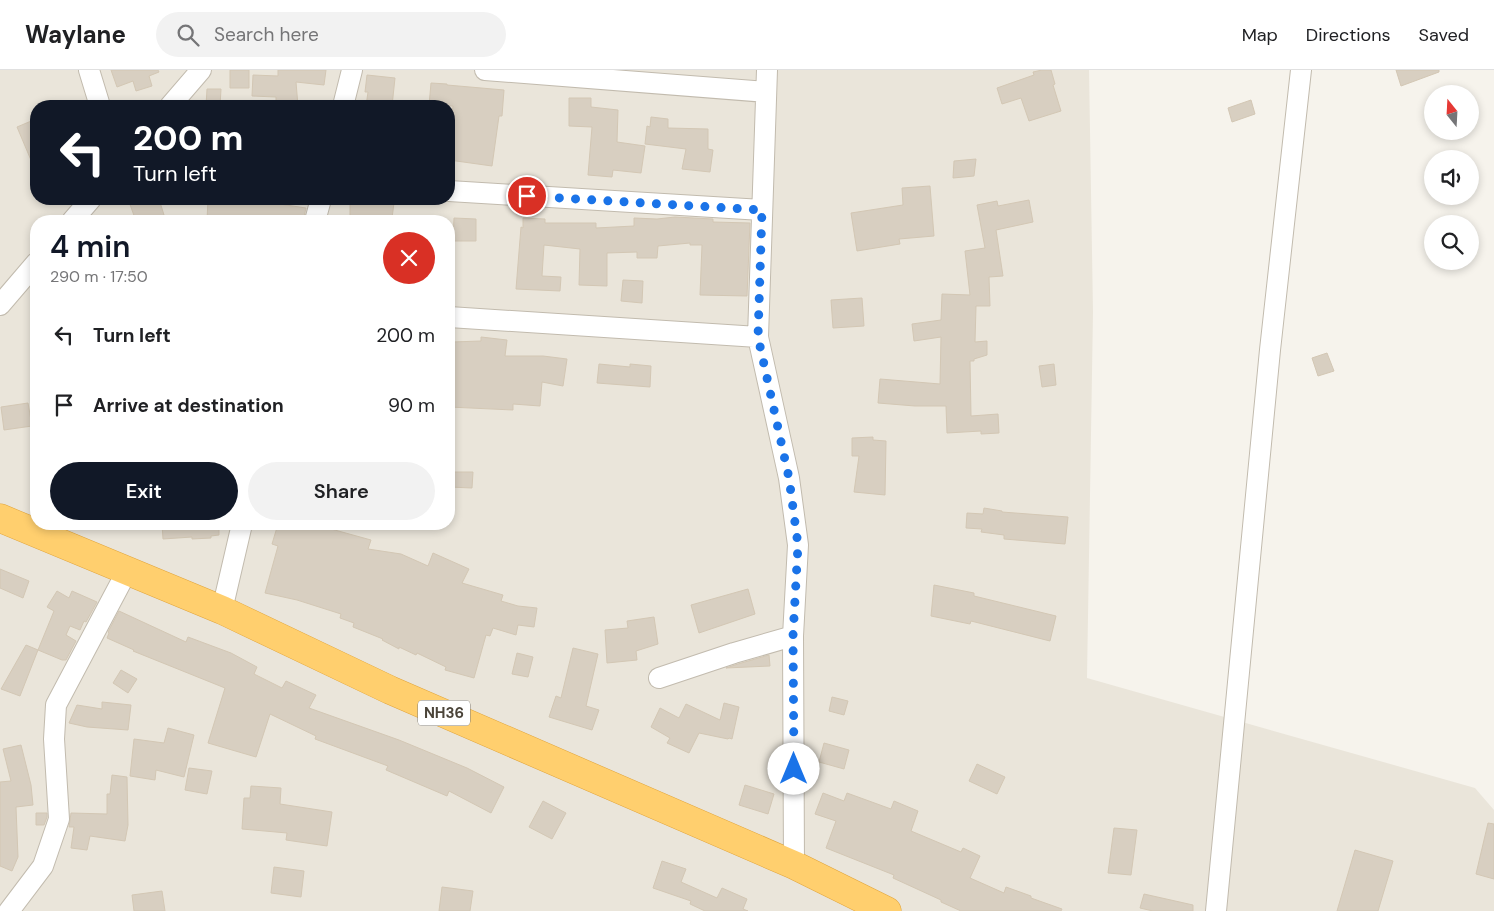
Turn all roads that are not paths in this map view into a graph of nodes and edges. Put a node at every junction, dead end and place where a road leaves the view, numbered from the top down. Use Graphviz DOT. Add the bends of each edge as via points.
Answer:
graph roads {
  1 [pos="89,70"];
  2 [pos="201,70"];
  3 [pos="352,70"];
  4 [pos="486,70"];
  5 [pos="766,70"];
  6 [pos="1301,70"];
  7 [pos="766,92"];
  8 [pos="98,100"];
  9 [pos="175,100"];
  10 [pos="344,100"];
  11 [pos="455,191"];
  12 [pos="86,205"];
  13 [pos="762,210"];
  14 [pos="77,215"];
  15 [pos="30,270"];
  16 [pos="0,305"];
  17 [pos="455,316"];
  18 [pos="758,337"];
  19 [pos="0,518"];
  20 [pos="241,530"];
  21 [pos="127,571"];
  22 [pos="222,610"];
  23 [pos="793,636"];
  24 [pos="658,678"];
  25 [pos="794,864"];
  26 [pos="9,911"];
  27 [pos="887,911"];
  28 [pos="1216,911"];
  1 -- 8 [label="street"];
  2 -- 9 [label="street"];
  3 -- 10 [label="street"];
  4 -- 7 [label="street"];
  5 -- 7 [label="street"];
  6 -- 28 [label="street" via="1270,350"];
  7 -- 13 [label="street"];
  11 -- 13 [label="street"];
  12 -- 14 [label="street"];
  13 -- 18 [label="street"];
  15 -- 16 [label="street"];
  17 -- 18 [label="street"];
  18 -- 23 [label="street" via="789,478 798,545"];
  19 -- 21 [label="highway, NH36"];
  20 -- 22 [label="street"];
  21 -- 22 [label="highway, NH36"];
  21 -- 26 [label="street" via="56,705 54,739 59,819 44,866"];
  22 -- 25 [label="highway, NH36" via="390,690"];
  23 -- 24 [label="street"];
  23 -- 25 [label="street"];
  25 -- 27 [label="highway, NH36"];
}
